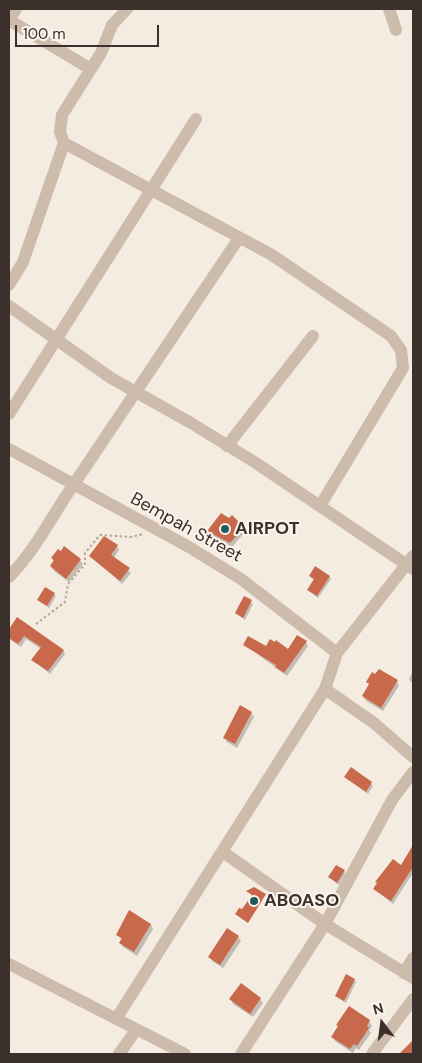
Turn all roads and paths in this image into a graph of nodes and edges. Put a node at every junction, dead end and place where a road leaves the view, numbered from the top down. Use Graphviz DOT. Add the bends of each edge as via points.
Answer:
graph roads {
  1 [pos="16,9"];
  2 [pos="127,9"];
  3 [pos="388,9"];
  4 [pos="9,20"];
  5 [pos="396,30"];
  6 [pos="90,68"];
  7 [pos="196,119"];
  8 [pos="64,143"];
  9 [pos="150,191"];
  10 [pos="239,238"];
  11 [pos="9,285"];
  12 [pos="9,306"];
  13 [pos="313,336"];
  14 [pos="57,339"];
  15 [pos="137,393"];
  16 [pos="9,414"];
  17 [pos="228,446"];
  18 [pos="9,449"];
  19 [pos="73,485"];
  20 [pos="320,506"];
  21 [pos="164,534"];
  22 [pos="411,564"];
  23 [pos="9,577"];
  24 [pos="36,624"];
  25 [pos="337,653"];
  26 [pos="325,689"];
  27 [pos="413,757"];
  28 [pos="413,772"];
  29 [pos="223,852"];
  30 [pos="325,924"];
  31 [pos="413,958"];
  32 [pos="9,964"];
  33 [pos="408,976"];
  34 [pos="413,999"];
  35 [pos="116,1019"];
  36 [pos="136,1030"];
  37 [pos="119,1054"];
  38 [pos="185,1054"];
  39 [pos="241,1054"];
  40 [pos="372,1054"];
  1 -- 4 [label="street"];
  2 -- 6 [label="street" via="112,25 101,53"];
  3 -- 5 [label="street"];
  4 -- 6 [label="street"];
  6 -- 8 [label="street" via="62,115 60,132"];
  7 -- 9 [label="street"];
  8 -- 9 [label="street"];
  8 -- 11 [label="street" via="23,262"];
  9 -- 10 [label="street"];
  9 -- 14 [label="street"];
  10 -- 15 [label="street"];
  10 -- 20 [label="street" via="272,255 391,336 401,350 403,368"];
  12 -- 14 [label="street"];
  13 -- 17 [label="street"];
  14 -- 15 [label="street"];
  14 -- 16 [label="street"];
  15 -- 17 [label="street"];
  15 -- 19 [label="street"];
  17 -- 20 [label="street"];
  18 -- 19 [label="street, Bempah Street"];
  19 -- 21 [label="street, Bempah Street"];
  19 -- 23 [label="street" via="28,558"];
  20 -- 22 [label="street"];
  21 -- 24 [label="path" via="100,535 85,553 85,564 68,584 65,602"];
  21 -- 25 [label="street, Bempah Street" via="241,579"];
  22 -- 25 [label="street"];
  25 -- 26 [label="street"];
  26 -- 27 [label="street" via="374,723"];
  26 -- 29 [label="street"];
  28 -- 30 [label="street" via="392,800"];
  29 -- 30 [label="street"];
  29 -- 35 [label="street"];
  30 -- 33 [label="street"];
  30 -- 39 [label="street"];
  31 -- 33 [label="street"];
  32 -- 35 [label="street"];
  34 -- 40 [label="street"];
  35 -- 36 [label="street"];
  36 -- 37 [label="street"];
  36 -- 38 [label="street"];
}
